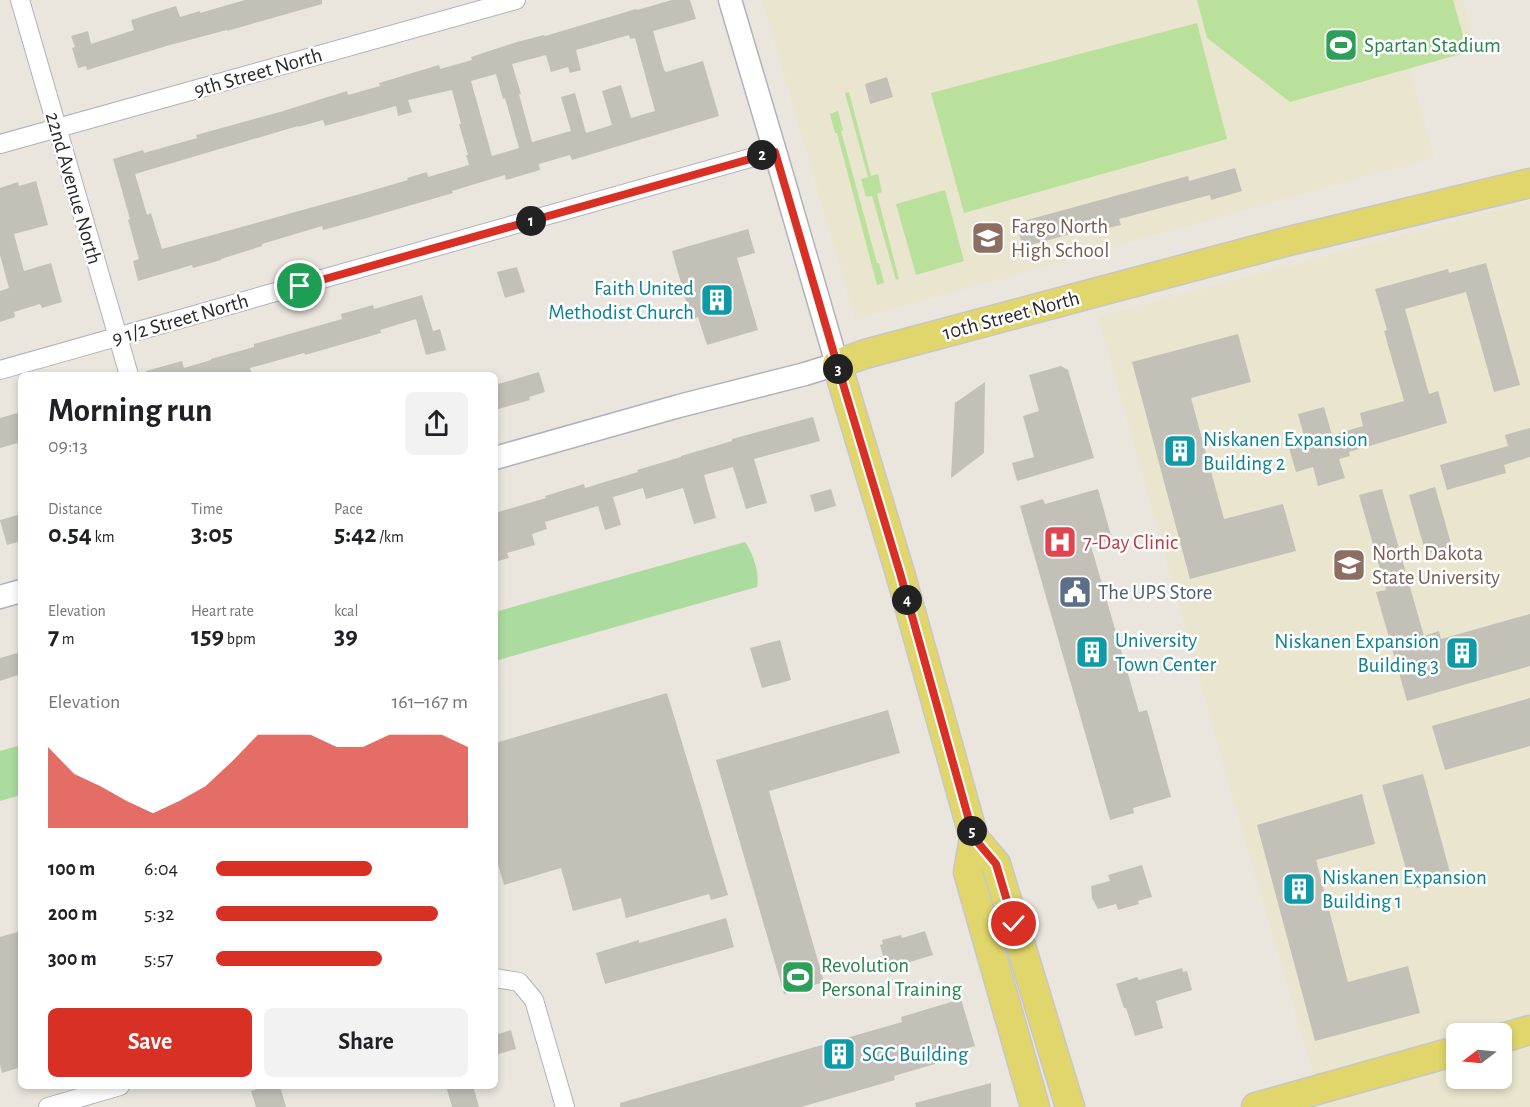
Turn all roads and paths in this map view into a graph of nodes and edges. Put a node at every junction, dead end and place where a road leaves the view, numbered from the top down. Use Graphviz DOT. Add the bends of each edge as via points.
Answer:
graph roads {
  1 [pos="20,0"];
  2 [pos="516,0"];
  3 [pos="730,0"];
  4 [pos="57,128"];
  5 [pos="0,144"];
  6 [pos="775,152"];
  7 [pos="1530,183"];
  8 [pos="118,337"];
  9 [pos="837,364"];
  10 [pos="0,370"];
  11 [pos="128,372"];
  12 [pos="498,457"];
  13 [pos="18,592"];
  14 [pos="0,597"];
  15 [pos="974,838"];
  16 [pos="498,978"];
  17 [pos="1530,1030"];
  18 [pos="1512,1035"];
  19 [pos="1446,1054"];
  20 [pos="110,1089"];
  21 [pos="48,1107"];
  22 [pos="565,1107"];
  23 [pos="1035,1107"];
  24 [pos="1070,1107"];
  25 [pos="1256,1107"];
  1 -- 4 [label="street, 22nd Avenue North"];
  2 -- 4 [label="street, 9th Street North"];
  3 -- 6 [label="street"];
  4 -- 5 [label="street, 9th Street North"];
  4 -- 8 [label="street, 22nd Avenue North"];
  6 -- 8 [label="street, 9 1/2 Street North"];
  6 -- 9 [label="street"];
  7 -- 9 [label="main road, 10th Street North" via="1289,241"];
  8 -- 10 [label="street, 9 1/2 Street North"];
  8 -- 11 [label="street, 22nd Avenue North"];
  9 -- 12 [label="street, 10th Street North"];
  9 -- 15 [label="main road"];
  13 -- 14 [label="street"];
  15 -- 23 [label="main road" via="968,872"];
  15 -- 24 [label="main road" via="996,864"];
  16 -- 22 [label="street" via="519,982 534,1000"];
  17 -- 18 [label="main road"];
  19 -- 25 [label="main road"];
  20 -- 21 [label="street"];
}
